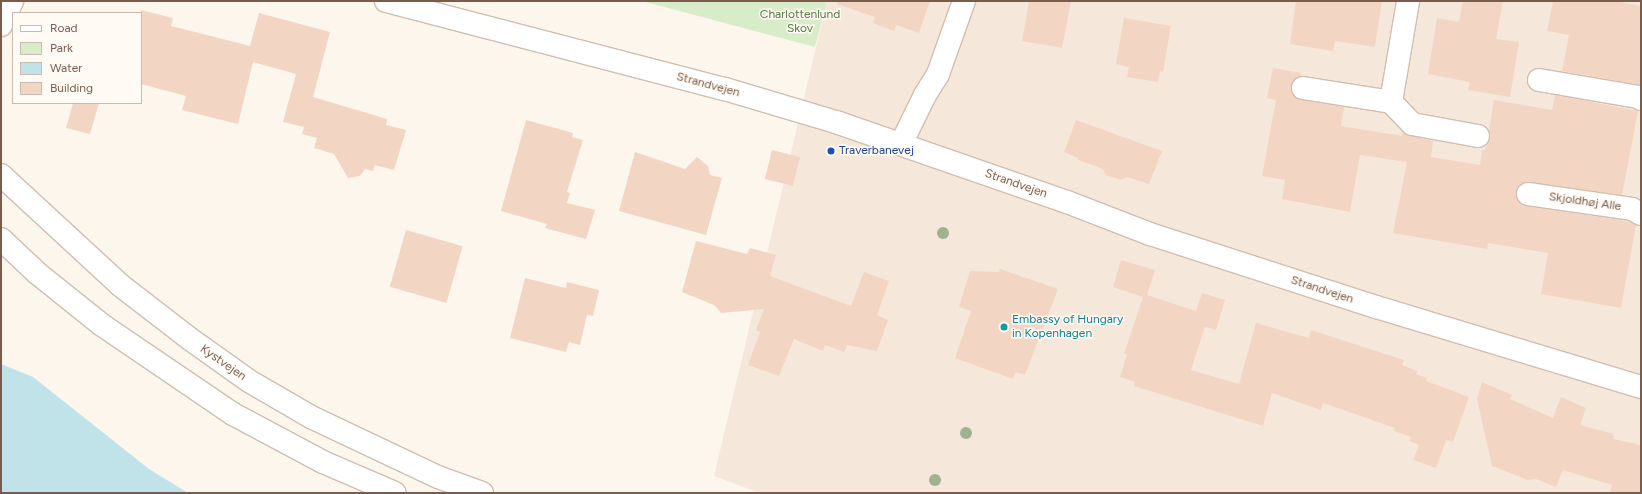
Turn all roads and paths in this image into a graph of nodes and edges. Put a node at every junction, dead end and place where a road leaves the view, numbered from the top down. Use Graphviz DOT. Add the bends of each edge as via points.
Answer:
graph roads {
  1 [pos="12,1"];
  2 [pos="386,1"];
  3 [pos="964,1"];
  4 [pos="1408,1"];
  5 [pos="1,25"];
  6 [pos="1539,80"];
  7 [pos="1303,88"];
  8 [pos="1641,99"];
  9 [pos="1391,102"];
  10 [pos="1478,136"];
  11 [pos="901,144"];
  12 [pos="1,175"];
  13 [pos="1528,194"];
  14 [pos="1641,214"];
  15 [pos="1,239"];
  16 [pos="1641,387"];
  17 [pos="395,493"];
  18 [pos="482,493"];
  1 -- 5 [label="street"];
  2 -- 11 [label="street, Strandvejen" via="725,89"];
  3 -- 11 [label="street" via="938,74"];
  4 -- 9 [label="street"];
  6 -- 8 [label="street"];
  7 -- 9 [label="street"];
  9 -- 10 [label="street" via="1412,124"];
  11 -- 16 [label="street, Strandvejen" via="1150,234 1376,307"];
  12 -- 18 [label="street, Kystvejen" via="120,285 249,381 311,417 438,477"];
  13 -- 14 [label="street, Skjoldhøj Alle" via="1632,209"];
  15 -- 17 [label="street" via="36,273 102,325 234,414 323,462"];
}
